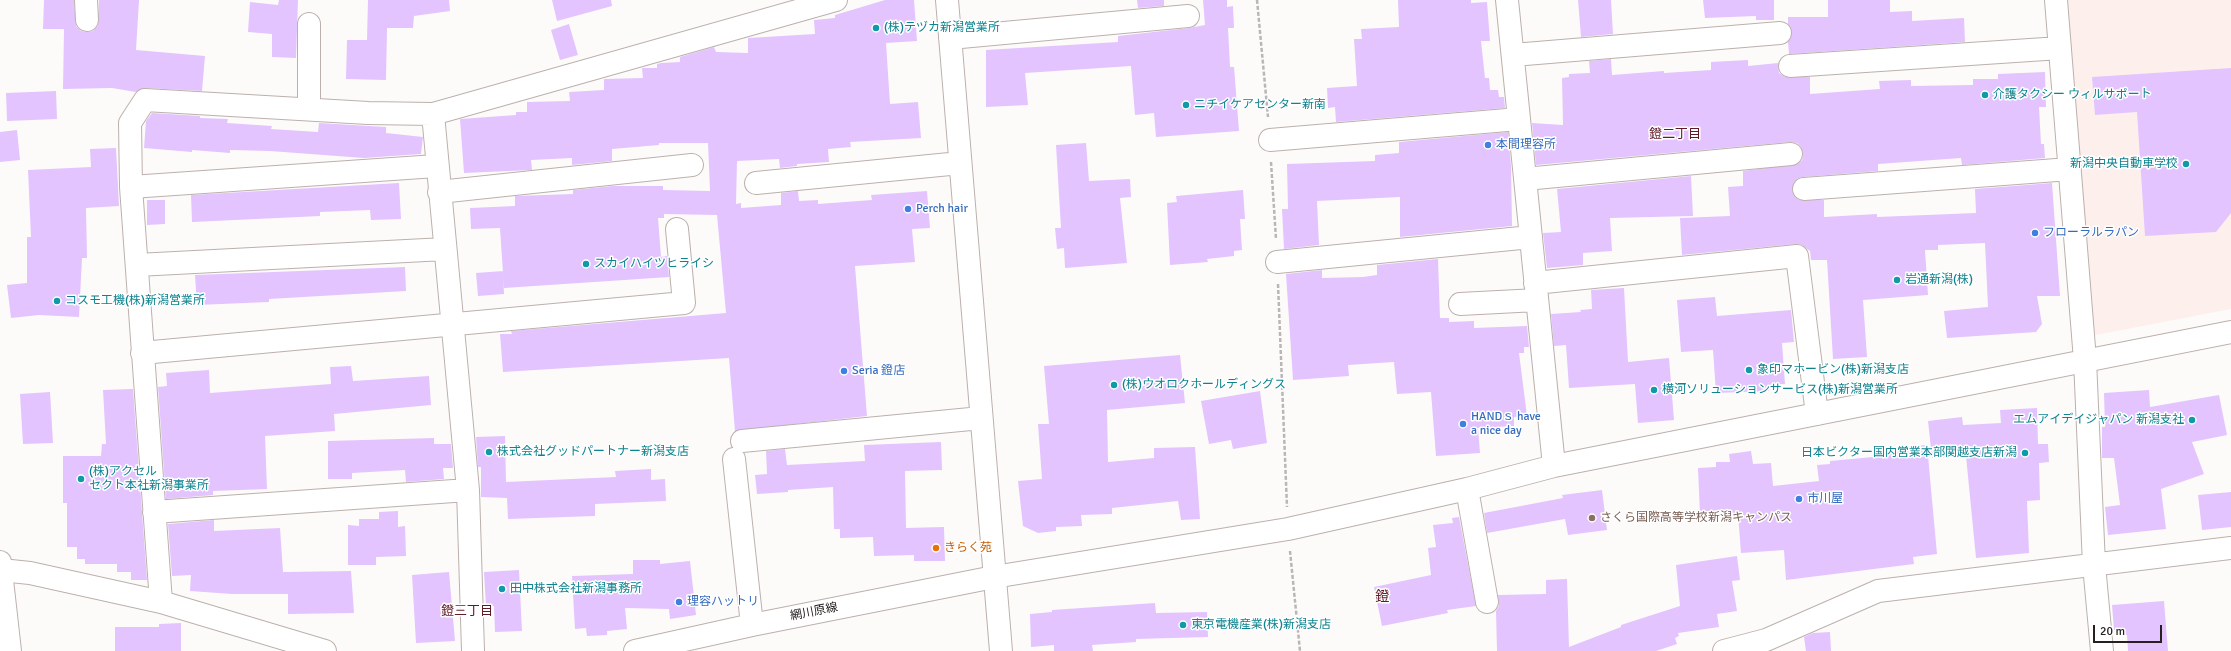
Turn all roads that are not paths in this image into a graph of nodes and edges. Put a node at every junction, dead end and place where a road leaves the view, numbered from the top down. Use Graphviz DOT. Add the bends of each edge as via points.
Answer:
graph roads {
  1 [pos="836,0"];
  2 [pos="947,0"];
  3 [pos="1508,0"];
  4 [pos="2056,0"];
  5 [pos="1188,16"];
  6 [pos="309,24"];
  7 [pos="1780,33"];
  8 [pos="950,38"];
  9 [pos="2060,48"];
  10 [pos="1513,55"];
  11 [pos="1790,66"];
  12 [pos="309,109"];
  13 [pos="433,114"];
  14 [pos="1519,119"];
  15 [pos="1270,140"];
  16 [pos="1791,154"];
  17 [pos="960,163"];
  18 [pos="692,165"];
  19 [pos="436,166"];
  20 [pos="2070,169"];
  21 [pos="1525,179"];
  22 [pos="756,182"];
  23 [pos="131,187"];
  24 [pos="1804,189"];
  25 [pos="439,192"];
  26 [pos="677,229"];
  27 [pos="1531,237"];
  28 [pos="445,249"];
  29 [pos="1277,262"];
  30 [pos="137,265"];
  31 [pos="1536,291"];
  32 [pos="1460,304"];
  33 [pos="452,325"];
  34 [pos="2231,332"];
  35 [pos="142,353"];
  36 [pos="2085,360"];
  37 [pos="1817,414"];
  38 [pos="981,418"];
  39 [pos="1554,466"];
  40 [pos="1467,489"];
  41 [pos="468,490"];
  42 [pos="154,512"];
  43 [pos="2231,548"];
  44 [pos="2094,565"];
  45 [pos="1,566"];
  46 [pos="994,577"];
  47 [pos="161,602"];
  48 [pos="1487,602"];
  49 [pos="752,625"];
  50 [pos="1766,645"];
  51 [pos="10,651"];
  52 [pos="325,651"];
  53 [pos="474,651"];
  54 [pos="635,651"];
  55 [pos="1000,651"];
  56 [pos="1724,651"];
  57 [pos="2102,651"];
  1 -- 13 [label="main road"];
  2 -- 8 [label="main road"];
  3 -- 10 [label="main road"];
  4 -- 9 [label="main road"];
  5 -- 8 [label="main road"];
  6 -- 12 [label="main road"];
  7 -- 10 [label="main road"];
  8 -- 17 [label="main road"];
  9 -- 11 [label="main road"];
  9 -- 20 [label="main road"];
  10 -- 14 [label="main road"];
  12 -- 13 [label="main road"];
  12 -- 23 [label="main road" via="145,100 130,123"];
  13 -- 19 [label="main road"];
  14 -- 15 [label="main road"];
  14 -- 21 [label="main road"];
  16 -- 21 [label="main road"];
  17 -- 22 [label="main road"];
  17 -- 38 [label="main road"];
  18 -- 25 [label="main road"];
  19 -- 23 [label="main road"];
  19 -- 25 [label="main road"];
  20 -- 24 [label="main road"];
  20 -- 36 [label="main road"];
  21 -- 27 [label="main road"];
  23 -- 30 [label="main road"];
  25 -- 28 [label="main road"];
  26 -- 33 [label="main road" via="684,303"];
  27 -- 29 [label="main road"];
  27 -- 31 [label="main road"];
  28 -- 30 [label="main road"];
  28 -- 33 [label="main road"];
  30 -- 35 [label="main road"];
  31 -- 32 [label="main road"];
  31 -- 37 [label="main road" via="1797,256"];
  31 -- 39 [label="main road"];
  33 -- 35 [label="main road"];
  33 -- 41 [label="main road"];
  34 -- 36 [label="main road, 網川原線"];
  35 -- 42 [label="main road"];
  36 -- 37 [label="main road, 網川原線"];
  36 -- 44 [label="main road"];
  37 -- 39 [label="main road, 網川原線"];
  38 -- 46 [label="main road"];
  38 -- 49 [label="main road" via="738,450"];
  39 -- 40 [label="main road, 網川原線"];
  40 -- 46 [label="main road, 網川原線" via="1288,529"];
  40 -- 48 [label="main road"];
  41 -- 42 [label="main road"];
  41 -- 53 [label="main road"];
  42 -- 47 [label="main road"];
  43 -- 44 [label="main road"];
  44 -- 50 [label="main road" via="1878,591"];
  44 -- 57 [label="main road"];
  45 -- 47 [label="main road"];
  45 -- 51 [label="main road"];
  46 -- 49 [label="main road, 網川原線"];
  46 -- 55 [label="main road"];
  47 -- 52 [label="main road"];
  49 -- 54 [label="main road, 網川原線"];
  50 -- 56 [label="main road"];
}
